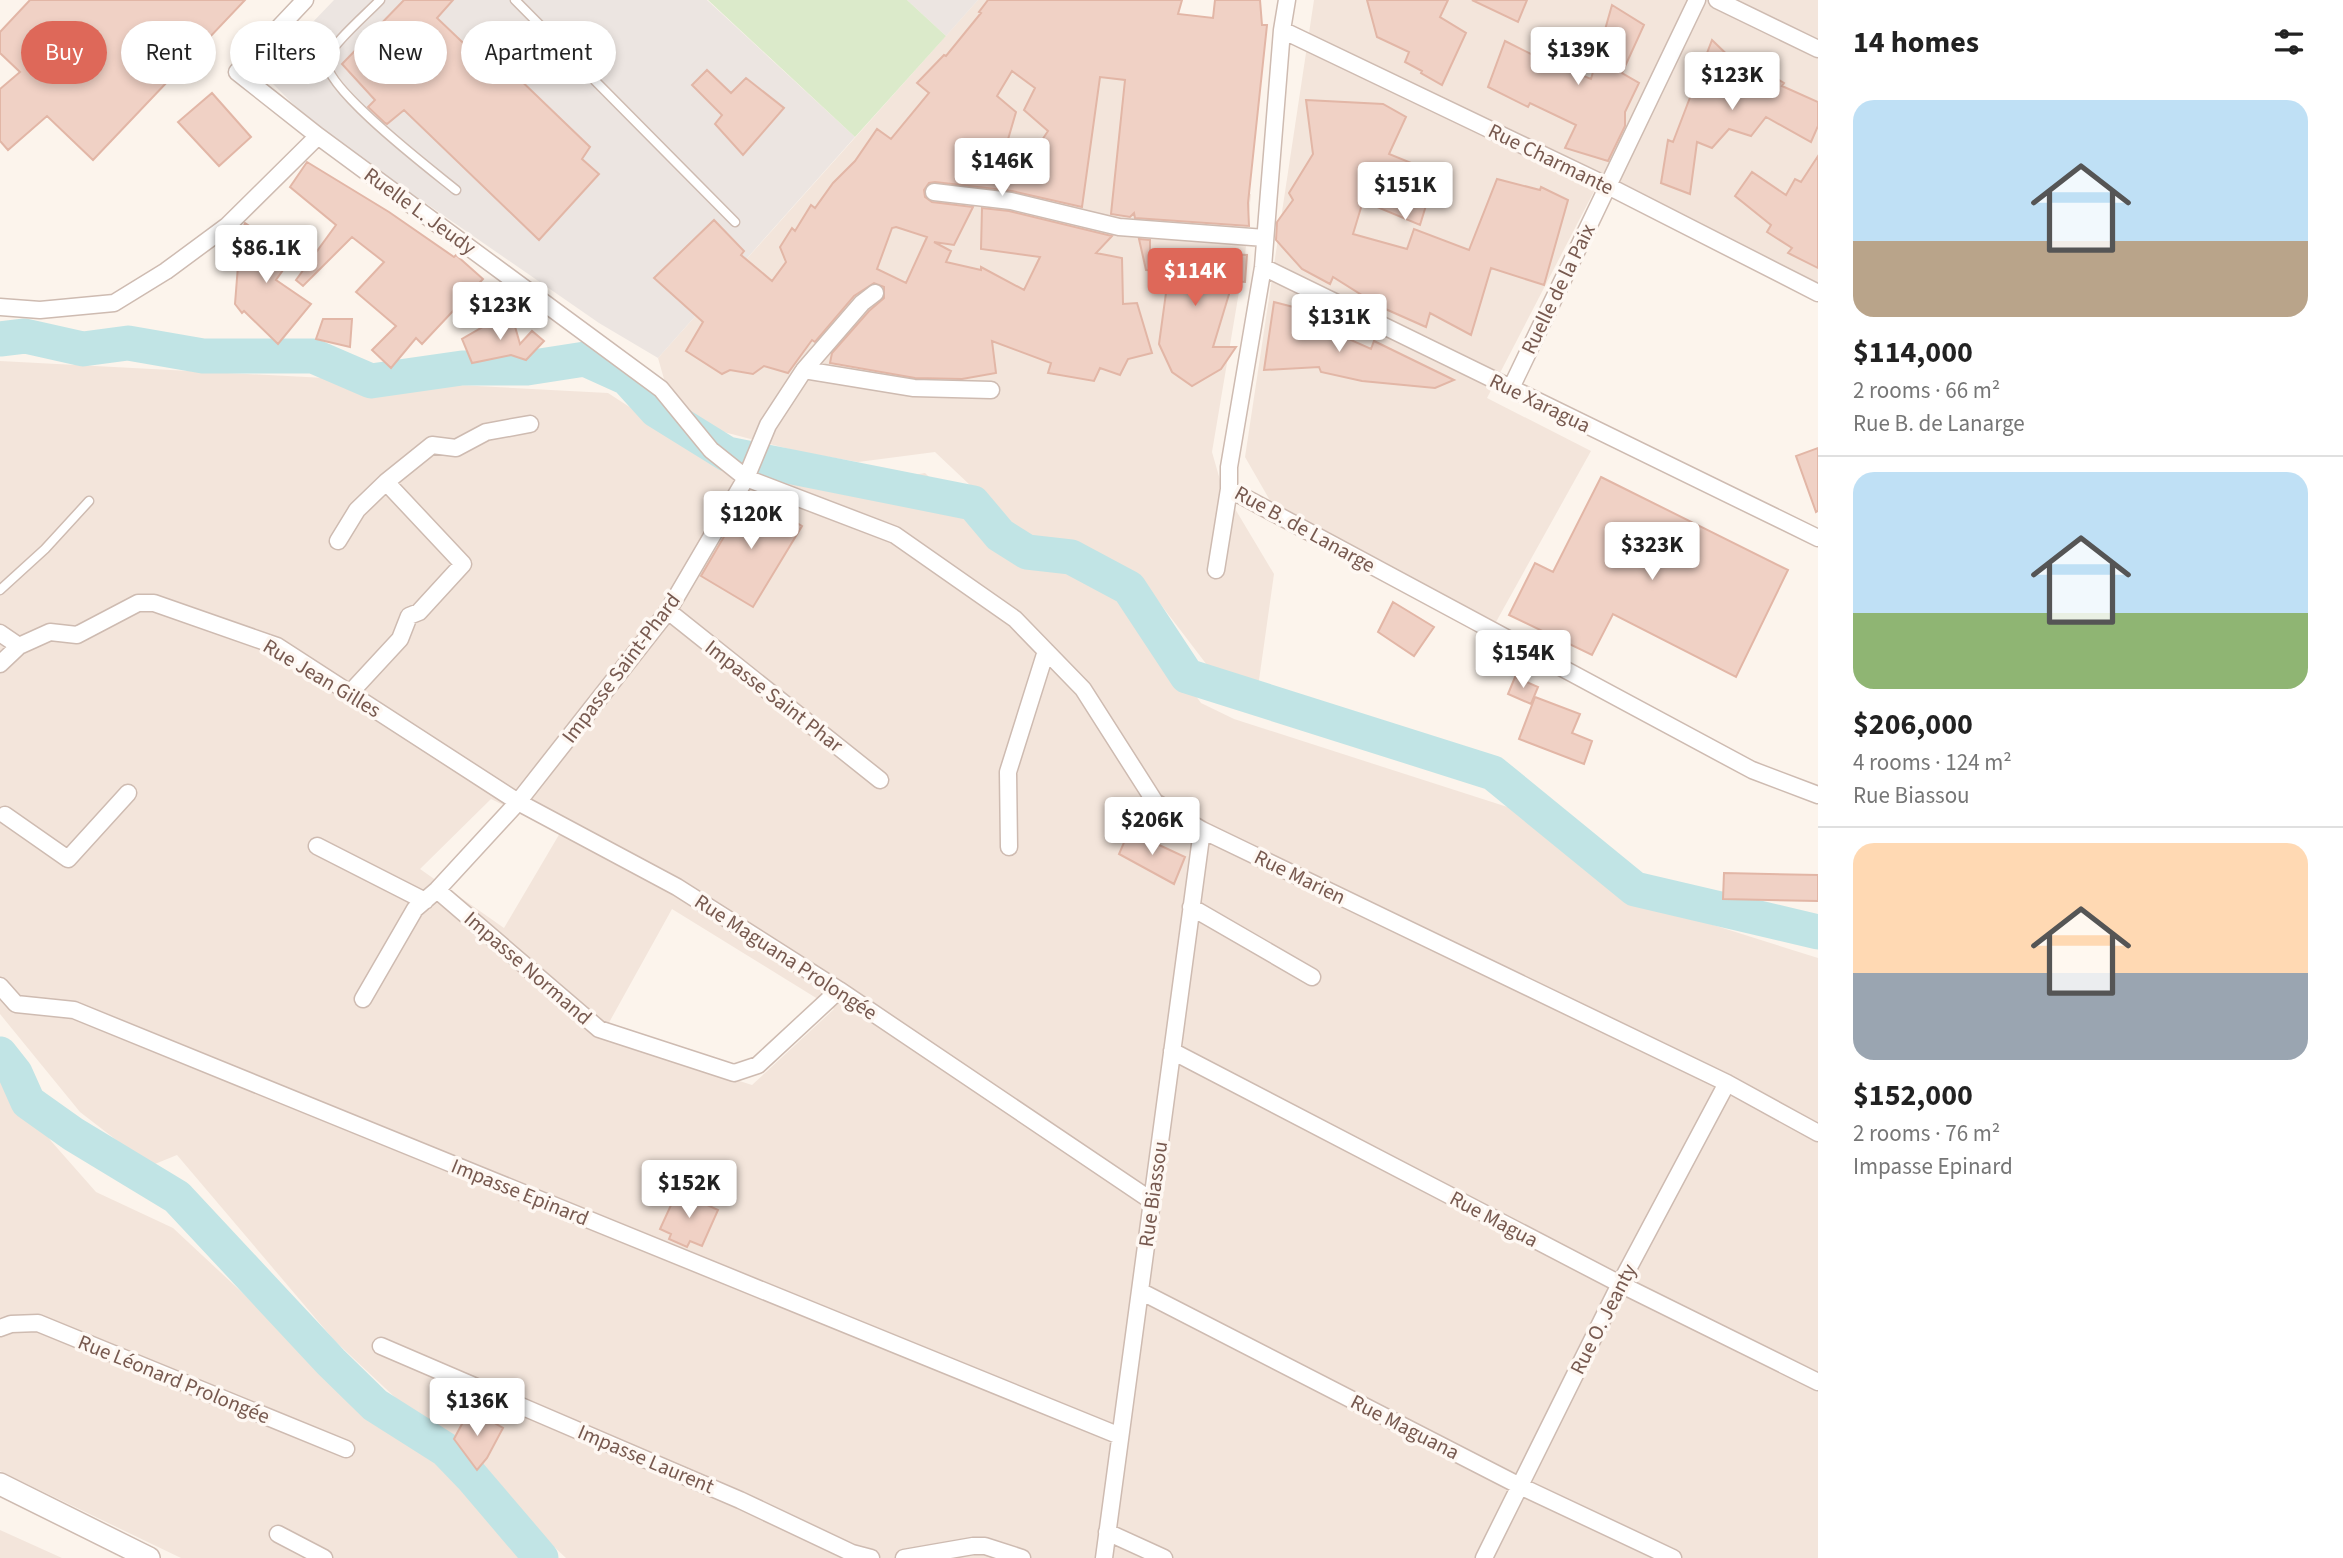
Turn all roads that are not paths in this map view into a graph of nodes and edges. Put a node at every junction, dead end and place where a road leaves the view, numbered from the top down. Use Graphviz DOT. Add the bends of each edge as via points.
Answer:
graph roads {
  1 [pos="305,0"];
  2 [pos="380,0"];
  3 [pos="516,0"];
  4 [pos="1287,0"];
  5 [pos="1697,0"];
  6 [pos="1717,0"];
  7 [pos="1282,30"];
  8 [pos="1818,49"];
  9 [pos="318,136"];
  10 [pos="1608,186"];
  11 [pos="456,190"];
  12 [pos="934,192"];
  13 [pos="735,222"];
  14 [pos="1265,238"];
  15 [pos="1263,267"];
  16 [pos="875,293"];
  17 [pos="1818,293"];
  18 [pos="0,307"];
  19 [pos="804,370"];
  20 [pos="1511,388"];
  21 [pos="991,390"];
  22 [pos="530,424"];
  23 [pos="711,450"];
  24 [pos="746,478"];
  25 [pos="386,482"];
  26 [pos="1228,489"];
  27 [pos="89,502"];
  28 [pos="1818,538"];
  29 [pos="338,541"];
  30 [pos="1216,570"];
  31 [pos="0,590"];
  32 [pos="668,611"];
  33 [pos="0,633"];
  34 [pos="19,646"];
  35 [pos="1046,651"];
  36 [pos="0,664"];
  37 [pos="350,693"];
  38 [pos="409,732"];
  39 [pos="880,780"];
  40 [pos="128,793"];
  41 [pos="1818,796"];
  42 [pos="518,802"];
  43 [pos="2,815"];
  44 [pos="1202,830"];
  45 [pos="317,846"];
  46 [pos="1009,847"];
  47 [pos="431,895"];
  48 [pos="1191,907"];
  49 [pos="1312,977"];
  50 [pos="0,986"];
  51 [pos="839,990"];
  52 [pos="363,999"];
  53 [pos="1172,1051"];
  54 [pos="1727,1083"];
  55 [pos="1818,1133"];
  56 [pos="1152,1201"];
  57 [pos="1620,1284"];
  58 [pos="1140,1291"];
  59 [pos="0,1328"];
  60 [pos="382,1346"];
  61 [pos="1818,1382"];
  62 [pos="1121,1436"];
  63 [pos="345,1449"];
  64 [pos="0,1484"];
  65 [pos="1520,1486"];
  66 [pos="1108,1532"];
  67 [pos="278,1534"];
  68 [pos="149,1558"];
  69 [pos="324,1558"];
  70 [pos="871,1558"];
  71 [pos="904,1558"];
  72 [pos="1022,1558"];
  73 [pos="1104,1558"];
  74 [pos="1164,1558"];
  75 [pos="1484,1558"];
  76 [pos="1673,1558"];
  1 -- 9 [label="street, Ruelle L. Jeudy" via="237,72"];
  2 -- 11 [label="lane" via="331,50 326,61 329,73 390,136"];
  3 -- 13 [label="lane"];
  4 -- 7 [label="street, Rue B. de Lanarge"];
  5 -- 10 [label="street, Ruelle de la Paix"];
  6 -- 8 [label="street"];
  7 -- 10 [label="street, Rue Charmante"];
  7 -- 14 [label="street, Rue B. de Lanarge"];
  9 -- 18 [label="street" via="228,226 114,303 40,310"];
  9 -- 23 [label="street, Ruelle L. Jeudy" via="661,389"];
  10 -- 17 [label="street, Rue Charmante"];
  10 -- 20 [label="street, Ruelle de la Paix"];
  12 -- 14 [label="street" via="1011,201 1119,227"];
  14 -- 15 [label="street, Rue B. de Lanarge"];
  15 -- 20 [label="street, Rue Xaragua"];
  15 -- 26 [label="street, Rue B. de Lanarge"];
  16 -- 19 [label="street, Impasse Saint-Phard"];
  19 -- 21 [label="street" via="914,388"];
  19 -- 24 [label="street, Impasse Saint-Phard" via="768,425"];
  20 -- 28 [label="street, Rue Xaragua"];
  22 -- 25 [label="street" via="486,432 456,448 432,445"];
  23 -- 24 [label="street, Rue Marien"];
  24 -- 32 [label="street, Impasse Saint-Phard"];
  24 -- 35 [label="street, Rue Marien" via="895,535 1014,619"];
  25 -- 29 [label="street" via="357,510"];
  25 -- 37 [label="street" via="463,565 419,612 409,616 400,639"];
  26 -- 30 [label="street"];
  26 -- 41 [label="street, Rue B. de Lanarge" via="1741,764"];
  27 -- 31 [label="lane"];
  32 -- 39 [label="street, Impasse Saint Phar"];
  32 -- 42 [label="street, Impasse Saint-Phard"];
  33 -- 34 [label="street"];
  34 -- 36 [label="street, Rue Jean Gilles"];
  34 -- 37 [label="street, Rue Jean Gilles" via="50,632 78,635 138,603 155,603 277,646"];
  35 -- 44 [label="street, Rue Marien" via="1083,689 1155,802"];
  35 -- 46 [label="street" via="1008,772"];
  37 -- 38 [label="street, Rue Jean Gilles"];
  38 -- 42 [label="street, Rue Maguana Prolongée"];
  40 -- 43 [label="street" via="68,859"];
  42 -- 47 [label="street, Impasse Saint-Phard"];
  42 -- 51 [label="street, Rue Maguana Prolongée" via="677,887"];
  44 -- 48 [label="street, Rue Biassou"];
  44 -- 54 [label="street, Rue Marien"];
  45 -- 47 [label="street, Impasse Normand"];
  47 -- 51 [label="street, Impasse Normand" via="599,1029 734,1073 758,1065"];
  47 -- 52 [label="street, Impasse Saint-Phard" via="415,909"];
  48 -- 49 [label="street"];
  48 -- 53 [label="street, Rue Biassou"];
  50 -- 62 [label="street, Impasse Epinard" via="16,1004 74,1010"];
  51 -- 56 [label="street, Rue Maguana Prolongée"];
  53 -- 56 [label="street, Rue Biassou"];
  53 -- 57 [label="street, Rue Magua"];
  54 -- 55 [label="street, Rue Marien"];
  54 -- 57 [label="street, Rue O. Jeanty"];
  56 -- 58 [label="street, Rue Biassou"];
  57 -- 61 [label="street, Rue Magua"];
  57 -- 65 [label="street, Rue O. Jeanty"];
  58 -- 62 [label="street, Rue Biassou"];
  58 -- 65 [label="street, Rue Maguana"];
  59 -- 63 [label="street, Rue Léonard Prolongée" via="38,1323"];
  60 -- 70 [label="street, Impasse Laurent"];
  62 -- 66 [label="street, Rue Biassou"];
  64 -- 68 [label="street"];
  65 -- 75 [label="street, Rue O. Jeanty"];
  65 -- 76 [label="street, Rue Maguana"];
  66 -- 73 [label="street, Rue Biassou"];
  66 -- 74 [label="street"];
  67 -- 69 [label="street"];
  71 -- 72 [label="street" via="972,1546"];
}
